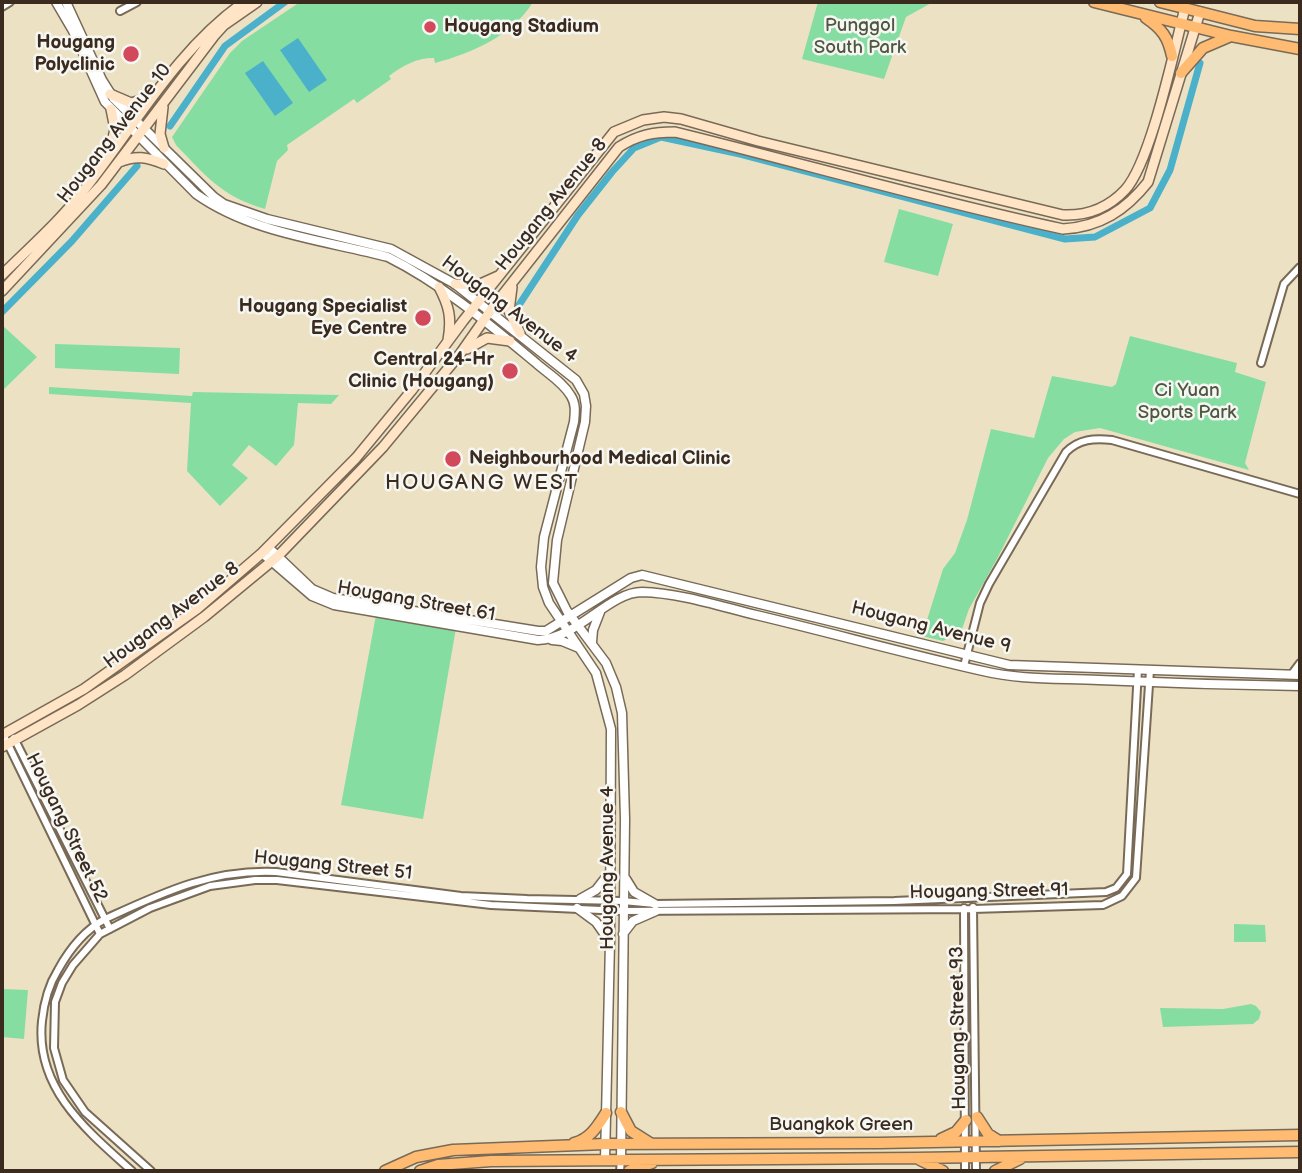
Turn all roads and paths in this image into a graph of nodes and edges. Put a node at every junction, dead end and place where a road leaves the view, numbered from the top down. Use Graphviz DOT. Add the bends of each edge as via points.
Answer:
graph roads {
  1 [pos="10,2"];
  2 [pos="56,2"];
  3 [pos="66,2"];
  4 [pos="137,2"];
  5 [pos="244,2"];
  6 [pos="257,2"];
  7 [pos="1094,2"];
  8 [pos="1160,2"];
  9 [pos="2,6"];
  10 [pos="1185,8"];
  11 [pos="120,11"];
  12 [pos="1200,12"];
  13 [pos="1140,13"];
  14 [pos="1181,24"];
  15 [pos="1195,27"];
  16 [pos="1300,29"];
  17 [pos="1231,36"];
  18 [pos="1297,50"];
  19 [pos="1172,56"];
  20 [pos="1181,73"];
  21 [pos="110,94"];
  22 [pos="155,95"];
  23 [pos="164,102"];
  24 [pos="111,109"];
  25 [pos="133,125"];
  26 [pos="145,128"];
  27 [pos="138,136"];
  28 [pos="164,148"];
  29 [pos="108,156"];
  30 [pos="830,157"];
  31 [pos="118,162"];
  32 [pos="164,164"];
  33 [pos="827,170"];
  34 [pos="925,181"];
  35 [pos="922,196"];
  36 [pos="311,234"];
  37 [pos="1300,267"];
  38 [pos="502,273"];
  39 [pos="2,275"];
  40 [pos="514,282"];
  41 [pos="455,285"];
  42 [pos="439,287"];
  43 [pos="2,290"];
  44 [pos="478,303"];
  45 [pos="471,312"];
  46 [pos="486,317"];
  47 [pos="520,333"];
  48 [pos="510,341"];
  49 [pos="447,345"];
  50 [pos="460,354"];
  51 [pos="1261,363"];
  52 [pos="1300,494"];
  53 [pos="265,550"];
  54 [pos="275,559"];
  55 [pos="562,603"];
  56 [pos="587,606"];
  57 [pos="552,608"];
  58 [pos="600,612"];
  59 [pos="571,617"];
  60 [pos="562,622"];
  61 [pos="579,625"];
  62 [pos="569,631"];
  63 [pos="548,636"];
  64 [pos="592,642"];
  65 [pos="582,649"];
  66 [pos="966,654"];
  67 [pos="1300,663"];
  68 [pos="964,666"];
  69 [pos="1138,670"];
  70 [pos="1150,670"];
  71 [pos="1296,675"];
  72 [pos="1138,682"];
  73 [pos="1149,682"];
  74 [pos="1300,686"];
  75 [pos="5,733"];
  76 [pos="8,744"];
  77 [pos="610,872"];
  78 [pos="624,873"];
  79 [pos="1023,896"];
  80 [pos="973,898"];
  81 [pos="580,899"];
  82 [pos="964,899"];
  83 [pos="610,900"];
  84 [pos="623,901"];
  85 [pos="577,908"];
  86 [pos="656,908"];
  87 [pos="1023,908"];
  88 [pos="964,909"];
  89 [pos="973,909"];
  90 [pos="610,910"];
  91 [pos="623,911"];
  92 [pos="105,919"];
  93 [pos="95,924"];
  94 [pos="110,929"];
  95 [pos="100,934"];
  96 [pos="623,934"];
  97 [pos="610,942"];
  98 [pos="621,1112"];
  99 [pos="606,1113"];
  100 [pos="972,1119"];
  101 [pos="1300,1135"];
  102 [pos="971,1141"];
  103 [pos="999,1141"];
  104 [pos="934,1142"];
  105 [pos="605,1144"];
  106 [pos="621,1144"];
  107 [pos="653,1144"];
  108 [pos="567,1145"];
  109 [pos="1300,1152"];
  110 [pos="1027,1156"];
  111 [pos="971,1157"];
  112 [pos="916,1158"];
  113 [pos="666,1159"];
  114 [pos="577,1161"];
  115 [pos="605,1165"];
  116 [pos="620,1166"];
  117 [pos="132,1171"];
  118 [pos="151,1171"];
  119 [pos="385,1171"];
  120 [pos="419,1171"];
  121 [pos="594,1171"];
  122 [pos="629,1171"];
  123 [pos="943,1171"];
  124 [pos="965,1171"];
  125 [pos="976,1171"];
  126 [pos="995,1171"];
  1 -- 9 [label="street"];
  2 -- 24 [label="street, Hougang Avenue 4"];
  3 -- 21 [label="street, Hougang Avenue 4"];
  4 -- 11 [label="street"];
  5 -- 22 [label="main road, Hougang Avenue 10" via="209,29"];
  6 -- 23 [label="main road, Hougang Avenue 10" via="219,31"];
  7 -- 13 [label="main road"];
  8 -- 10 [label="main road"];
  10 -- 12 [label="main road"];
  10 -- 14 [label="main road, Hougang Avenue 8"];
  12 -- 15 [label="main road, Hougang Avenue 8"];
  12 -- 16 [label="main road" via="1255,26"];
  13 -- 14 [label="main road"];
  13 -- 19 [label="main road" via="1163,31"];
  14 -- 15 [label="main road"];
  14 -- 19 [label="main road, Hougang Avenue 8"];
  15 -- 17 [label="main road"];
  15 -- 20 [label="main road, Hougang Avenue 8"];
  17 -- 18 [label="main road"];
  17 -- 20 [label="main road" via="1203,48"];
  19 -- 34 [label="main road, Hougang Avenue 8" via="1136,177 1125,191 1095,212 1063,215"];
  20 -- 35 [label="main road, Hougang Avenue 8" via="1148,182 1119,212 1099,223 1063,229"];
  21 -- 22 [label="main road" via="131,103"];
  21 -- 25 [label="street, Hougang Avenue 4"];
  22 -- 25 [label="main road, Hougang Avenue 10"];
  23 -- 26 [label="main road, Hougang Avenue 10"];
  23 -- 28 [label="main road" via="160,124"];
  24 -- 25 [label="street, Hougang Avenue 4"];
  24 -- 29 [label="main road" via="115,129"];
  25 -- 26 [label="street, Hougang Avenue 4"];
  25 -- 27 [label="street, Hougang Avenue 4"];
  25 -- 29 [label="main road, Hougang Avenue 10"];
  26 -- 27 [label="main road, Hougang Avenue 10"];
  26 -- 28 [label="street, Hougang Avenue 4"];
  27 -- 31 [label="main road, Hougang Avenue 10"];
  27 -- 32 [label="street, Hougang Avenue 4"];
  28 -- 36 [label="street, Hougang Avenue 4" via="224,204"];
  29 -- 39 [label="main road, Hougang Avenue 10" via="59,221"];
  30 -- 33 [label="main road"];
  30 -- 34 [label="main road, Hougang Avenue 8"];
  30 -- 38 [label="main road, Hougang Avenue 8" via="681,119 643,120 614,132"];
  31 -- 32 [label="main road" via="148,157"];
  31 -- 43 [label="main road, Hougang Avenue 10" via="65,226"];
  32 -- 36 [label="street, Hougang Avenue 4" via="196,194 231,216"];
  33 -- 35 [label="main road, Hougang Avenue 8"];
  33 -- 40 [label="main road, Hougang Avenue 8" via="675,132 640,135 619,147"];
  34 -- 35 [label="main road"];
  36 -- 41 [label="street, Hougang Avenue 4" via="391,249"];
  36 -- 42 [label="street, Hougang Avenue 4" via="388,257"];
  37 -- 51 [label="street" via="1284,285"];
  38 -- 41 [label="main road" via="478,285"];
  38 -- 44 [label="main road, Hougang Avenue 8"];
  40 -- 46 [label="main road, Hougang Avenue 8"];
  40 -- 47 [label="main road" via="509,311"];
  41 -- 44 [label="street, Hougang Avenue 4"];
  42 -- 45 [label="street, Hougang Avenue 4"];
  42 -- 49 [label="main road" via="450,307"];
  44 -- 45 [label="main road, Hougang Avenue 8"];
  44 -- 46 [label="street, Hougang Avenue 4"];
  45 -- 46 [label="street, Hougang Avenue 4"];
  45 -- 49 [label="main road, Hougang Avenue 8"];
  46 -- 47 [label="street, Hougang Avenue 4"];
  46 -- 48 [label="street, Hougang Avenue 4"];
  46 -- 50 [label="main road, Hougang Avenue 8"];
  47 -- 55 [label="street, Hougang Avenue 4" via="576,380 586,406 554,558 553,583"];
  48 -- 50 [label="main road" via="487,338"];
  48 -- 57 [label="street, Hougang Avenue 4" via="567,390 575,409 542,548 543,587"];
  49 -- 53 [label="main road, Hougang Avenue 8" via="356,458"];
  50 -- 54 [label="main road, Hougang Avenue 8" via="364,469"];
  52 -- 66 [label="street" via="1112,440 1078,443 1066,452 1046,483 989,584"];
  53 -- 54 [label="street, Hougang Street 61"];
  53 -- 75 [label="main road, Hougang Avenue 8" via="197,609 95,681"];
  54 -- 63 [label="street, Hougang Street 61" via="312,589 333,598"];
  54 -- 76 [label="main road, Hougang Avenue 8" via="125,675"];
  55 -- 56 [label="street"];
  55 -- 59 [label="street, Hougang Avenue 4"];
  56 -- 59 [label="street, Hougang Avenue 9"];
  56 -- 66 [label="street, Hougang Avenue 9" via="642,575"];
  57 -- 60 [label="street, Hougang Avenue 4"];
  57 -- 63 [label="street"];
  58 -- 61 [label="street, Hougang Avenue 9"];
  58 -- 64 [label="street"];
  58 -- 68 [label="street, Hougang Avenue 9" via="637,592 663,593"];
  59 -- 60 [label="street"];
  59 -- 61 [label="street, Hougang Avenue 4"];
  60 -- 62 [label="street, Hougang Avenue 4"];
  60 -- 63 [label="street"];
  61 -- 62 [label="street"];
  61 -- 64 [label="street, Hougang Avenue 4"];
  62 -- 63 [label="street"];
  62 -- 65 [label="street, Hougang Avenue 4"];
  63 -- 65 [label="street, Hougang Street 61"];
  64 -- 78 [label="street, Hougang Avenue 4" via="606,663 622,713"];
  65 -- 77 [label="street, Hougang Avenue 4" via="596,673 611,729"];
  66 -- 68 [label="street"];
  66 -- 69 [label="street, Hougang Avenue 9" via="1009,665"];
  67 -- 71 [label="street"];
  68 -- 72 [label="street, Hougang Avenue 9" via="1024,677"];
  69 -- 70 [label="street, Hougang Avenue 9"];
  69 -- 72 [label="street, Hougang Street 91"];
  70 -- 71 [label="street, Hougang Avenue 9"];
  70 -- 73 [label="street, Hougang Street 91"];
  72 -- 73 [label="street, Hougang Avenue 9"];
  72 -- 79 [label="street, Hougang Street 91" via="1127,874 1106,892"];
  73 -- 74 [label="street, Hougang Avenue 9"];
  73 -- 87 [label="street, Hougang Street 91" via="1134,884 1103,905"];
  75 -- 76 [label="street, Hougang Street 52"];
  76 -- 92 [label="street, Hougang Street 52"];
  76 -- 93 [label="street, Hougang Street 52"];
  77 -- 81 [label="street" via="596,890"];
  77 -- 83 [label="street, Hougang Avenue 4"];
  78 -- 84 [label="street, Hougang Avenue 4"];
  78 -- 86 [label="street" via="634,892"];
  79 -- 80 [label="street, Hougang Street 91"];
  79 -- 87 [label="street"];
  80 -- 82 [label="street, Hougang Street 91"];
  80 -- 89 [label="street, Hougang Street 93"];
  81 -- 83 [label="street, Hougang Street 51"];
  81 -- 92 [label="street, Hougang Street 51" via="461,895 256,871 194,881"];
  82 -- 86 [label="street, Hougang Street 91"];
  82 -- 88 [label="street, Hougang Street 93"];
  83 -- 84 [label="street, Hougang Street 51"];
  83 -- 90 [label="street, Hougang Avenue 4"];
  84 -- 86 [label="street, Hougang Street 91"];
  84 -- 91 [label="street, Hougang Avenue 4"];
  85 -- 90 [label="street, Hougang Street 51"];
  85 -- 94 [label="street, Hougang Street 51" via="491,905 256,880 210,886 177,897"];
  85 -- 97 [label="street" via="596,922"];
  86 -- 88 [label="street, Hougang Street 91"];
  86 -- 91 [label="street, Hougang Street 91"];
  86 -- 96 [label="street" via="633,921"];
  87 -- 89 [label="street, Hougang Street 91"];
  88 -- 89 [label="street, Hougang Street 91"];
  88 -- 100 [label="street, Hougang Street 93"];
  89 -- 100 [label="street, Hougang Street 93"];
  90 -- 91 [label="street, Hougang Street 51"];
  90 -- 97 [label="street, Hougang Avenue 4"];
  91 -- 96 [label="street, Hougang Avenue 4"];
  92 -- 93 [label="street, Hougang Street 51"];
  92 -- 94 [label="street, Hougang Street 52"];
  93 -- 95 [label="street, Hougang Street 52"];
  93 -- 117 [label="street, Hougang Street 51" via="49,983 41,1049 58,1096"];
  94 -- 95 [label="street, Hougang Street 51"];
  95 -- 118 [label="street, Hougang Street 51" via="62,983 55,1002 54,1048 63,1080 85,1112"];
  96 -- 98 [label="street, Hougang Avenue 4"];
  97 -- 99 [label="street, Hougang Avenue 4"];
  98 -- 106 [label="street, Hougang Avenue 4"];
  98 -- 107 [label="main road" via="634,1135"];
  99 -- 105 [label="street, Hougang Avenue 4"];
  99 -- 108 [label="main road" via="593,1133"];
  100 -- 102 [label="street, Hougang Street 93"];
  100 -- 103 [label="main road"];
  100 -- 104 [label="main road"];
  101 -- 103 [label="main road, Buangkok Green"];
  102 -- 103 [label="main road, Buangkok Green"];
  102 -- 104 [label="main road, Buangkok Green"];
  102 -- 111 [label="street, Hougang Street 93"];
  104 -- 107 [label="main road, Buangkok Green"];
  105 -- 106 [label="main road, Buangkok Green"];
  105 -- 108 [label="main road, Buangkok Green"];
  105 -- 115 [label="street, Hougang Avenue 4"];
  106 -- 107 [label="main road, Buangkok Green"];
  106 -- 116 [label="street, Hougang Avenue 4"];
  108 -- 119 [label="main road, Buangkok Green" via="453,1150 416,1157"];
  109 -- 110 [label="main road, Buangkok Green"];
  110 -- 111 [label="main road, Buangkok Green"];
  110 -- 126 [label="main road"];
  111 -- 112 [label="main road, Buangkok Green"];
  111 -- 124 [label="street"];
  111 -- 125 [label="street"];
  112 -- 113 [label="main road, Buangkok Green"];
  112 -- 123 [label="main road"];
  113 -- 116 [label="main road, Buangkok Green"];
  113 -- 122 [label="main road"];
  114 -- 115 [label="main road, Buangkok Green"];
  114 -- 120 [label="main road, Buangkok Green" via="462,1163"];
  114 -- 121 [label="main road"];
  115 -- 116 [label="main road, Buangkok Green"];
}
